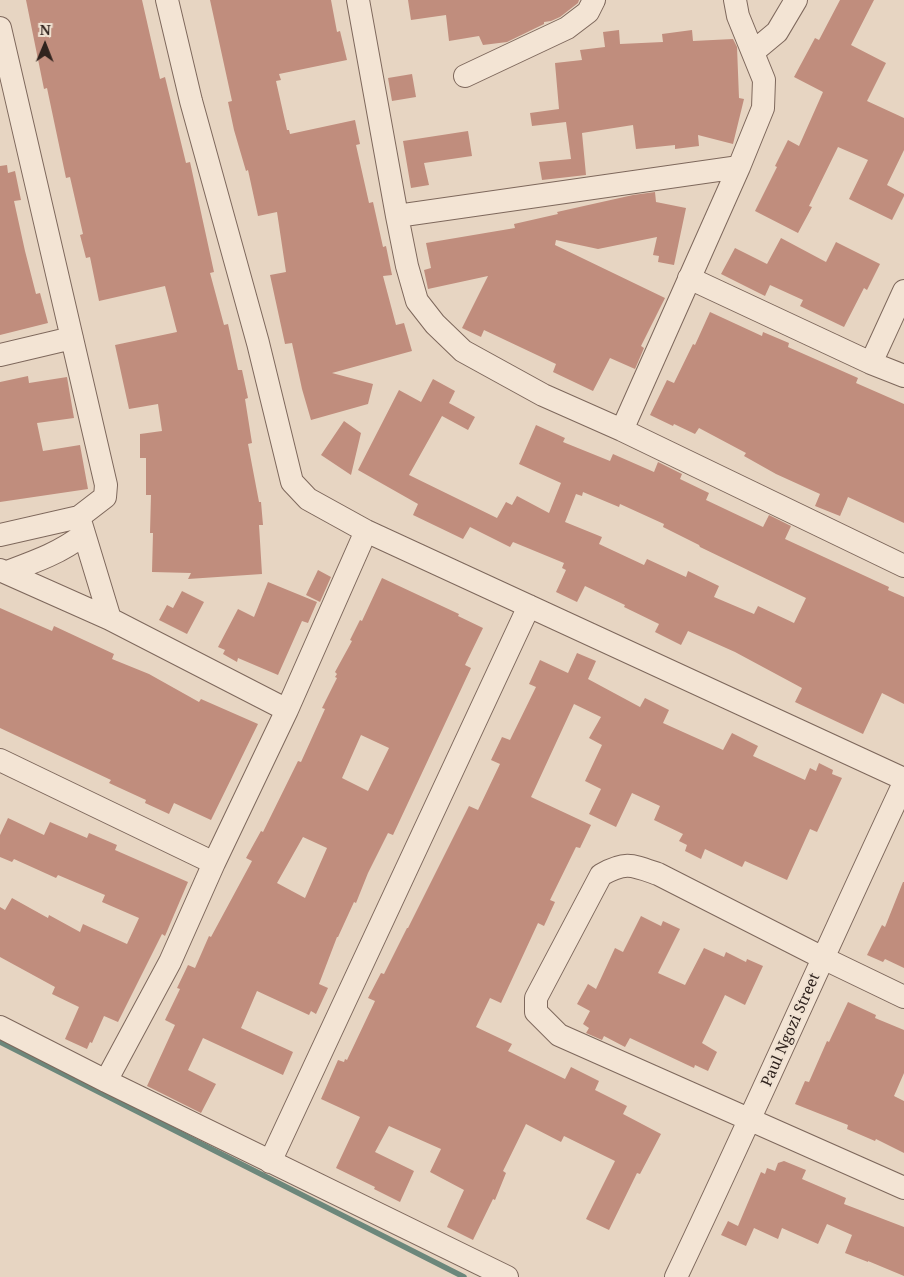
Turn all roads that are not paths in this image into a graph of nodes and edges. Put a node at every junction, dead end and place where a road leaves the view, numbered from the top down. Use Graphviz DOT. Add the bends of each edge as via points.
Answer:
graph roads {
  1 [pos="167,0"];
  2 [pos="358,0"];
  3 [pos="594,0"];
  4 [pos="735,0"];
  5 [pos="796,0"];
  6 [pos="0,28"];
  7 [pos="753,52"];
  8 [pos="465,76"];
  9 [pos="739,167"];
  10 [pos="397,216"];
  11 [pos="689,278"];
  12 [pos="904,291"];
  13 [pos="72,338"];
  14 [pos="0,355"];
  15 [pos="871,363"];
  16 [pos="904,376"];
  17 [pos="622,430"];
  18 [pos="81,526"];
  19 [pos="366,531"];
  20 [pos="0,535"];
  21 [pos="904,566"];
  22 [pos="4,571"];
  23 [pos="529,606"];
  24 [pos="110,619"];
  25 [pos="287,710"];
  26 [pos="0,760"];
  27 [pos="904,781"];
  28 [pos="214,863"];
  29 [pos="822,958"];
  30 [pos="904,997"];
  31 [pos="0,1027"];
  32 [pos="106,1082"];
  33 [pos="750,1120"];
  34 [pos="270,1162"];
  35 [pos="904,1188"];
  36 [pos="507,1277"];
  37 [pos="676,1277"];
  1 -- 19 [label="street" via="292,482 308,499"];
  2 -- 10 [label="street"];
  3 -- 8 [label="street" via="588,12 567,28"];
  4 -- 7 [label="street"];
  5 -- 7 [label="street" via="777,32"];
  6 -- 13 [label="street"];
  7 -- 9 [label="street" via="764,80 763,108"];
  9 -- 10 [label="street"];
  9 -- 11 [label="street"];
  10 -- 17 [label="street" via="417,301 463,351 543,395"];
  11 -- 15 [label="street"];
  11 -- 17 [label="street"];
  12 -- 15 [label="street"];
  13 -- 14 [label="street"];
  13 -- 18 [label="street" via="106,485 105,497"];
  15 -- 16 [label="street"];
  17 -- 21 [label="street"];
  18 -- 20 [label="street"];
  18 -- 22 [label="street" via="58,552"];
  18 -- 24 [label="street"];
  19 -- 23 [label="street"];
  19 -- 25 [label="street"];
  22 -- 24 [label="street"];
  23 -- 27 [label="street"];
  23 -- 34 [label="street"];
  24 -- 25 [label="street"];
  25 -- 28 [label="street"];
  26 -- 28 [label="street"];
  27 -- 29 [label="street, Paul Ngozi Street"];
  28 -- 32 [label="street" via="170,962"];
  29 -- 30 [label="street"];
  29 -- 33 [label="street, Paul Ngozi Street"];
  29 -- 33 [label="street" via="658,874 635,866 617,866 601,875 536,998 536,1012 559,1035"];
  31 -- 32 [label="street"];
  32 -- 34 [label="street"];
  33 -- 35 [label="street"];
  33 -- 37 [label="street, Paul Ngozi Street"];
  34 -- 36 [label="street"];
}
